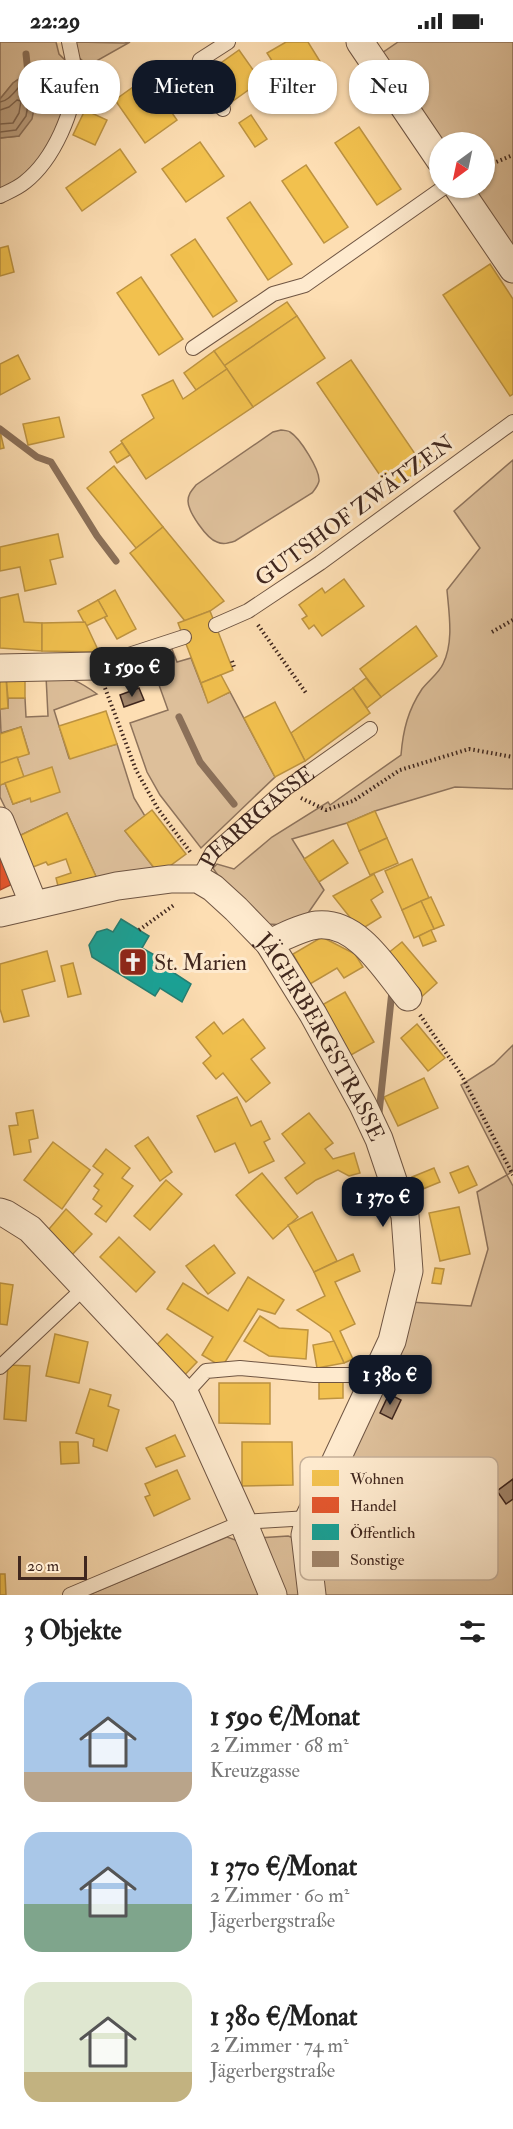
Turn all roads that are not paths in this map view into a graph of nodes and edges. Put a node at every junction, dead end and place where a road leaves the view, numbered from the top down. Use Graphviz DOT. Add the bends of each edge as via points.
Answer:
graph roads {
  1 [pos="69,42"];
  2 [pos="228,42"];
  3 [pos="360,42"];
  4 [pos="200,60"];
  5 [pos="429,144"];
  6 [pos="0,196"];
  7 [pos="429,198"];
  8 [pos="465,198"];
  9 [pos="513,269"];
  10 [pos="193,348"];
  11 [pos="513,422"];
  12 [pos="216,625"];
  13 [pos="184,637"];
  14 [pos="95,666"];
  15 [pos="0,668"];
  16 [pos="370,729"];
  17 [pos="0,821"];
  18 [pos="196,868"];
  19 [pos="34,905"];
  20 [pos="0,913"];
  21 [pos="269,943"];
  22 [pos="408,997"];
  23 [pos="0,1212"];
  24 [pos="84,1288"];
  25 [pos="0,1366"];
  26 [pos="376,1375"];
  27 [pos="185,1394"];
  28 [pos="338,1457"];
  29 [pos="300,1519"];
  30 [pos="243,1522"];
  31 [pos="310,1580"];
  32 [pos="70,1595"];
  33 [pos="273,1595"];
  34 [pos="312,1595"];
  1 -- 6 [label="lane" via="75,75 70,106 58,139 46,161 24,183"];
  2 -- 4 [label="lane"];
  3 -- 5 [label="street"];
  7 -- 10 [label="lane" via="305,285 273,294"];
  8 -- 9 [label="street"];
  11 -- 12 [label="lane, GUTSHOF ZWÄTZEN" via="320,562 248,611"];
  13 -- 14 [label="lane"];
  14 -- 15 [label="street"];
  16 -- 18 [label="lane, PFARRGASSE" via="285,789"];
  17 -- 19 [label="street"];
  18 -- 19 [label="street, PFARRGASSE" via="189,878 117,886"];
  18 -- 21 [label="street, JÄGERBERGSTRASSE"];
  19 -- 20 [label="street, PFARRGASSE"];
  21 -- 22 [label="street" via="315,925 333,925 363,944"];
  21 -- 26 [label="street, JÄGERBERGSTRASSE" via="363,1105 405,1216 409,1271 392,1341"];
  23 -- 24 [label="street" via="30,1229"];
  24 -- 25 [label="lane"];
  24 -- 27 [label="street"];
  26 -- 27 [label="lane" via="314,1375 240,1368 206,1371"];
  26 -- 28 [label="street, JÄGERBERGSTRASSE"];
  27 -- 30 [label="street"];
  29 -- 30 [label="lane"];
  30 -- 32 [label="lane"];
  30 -- 33 [label="street"];
  31 -- 34 [label="street, JÄGERBERGSTRASSE"];
}
